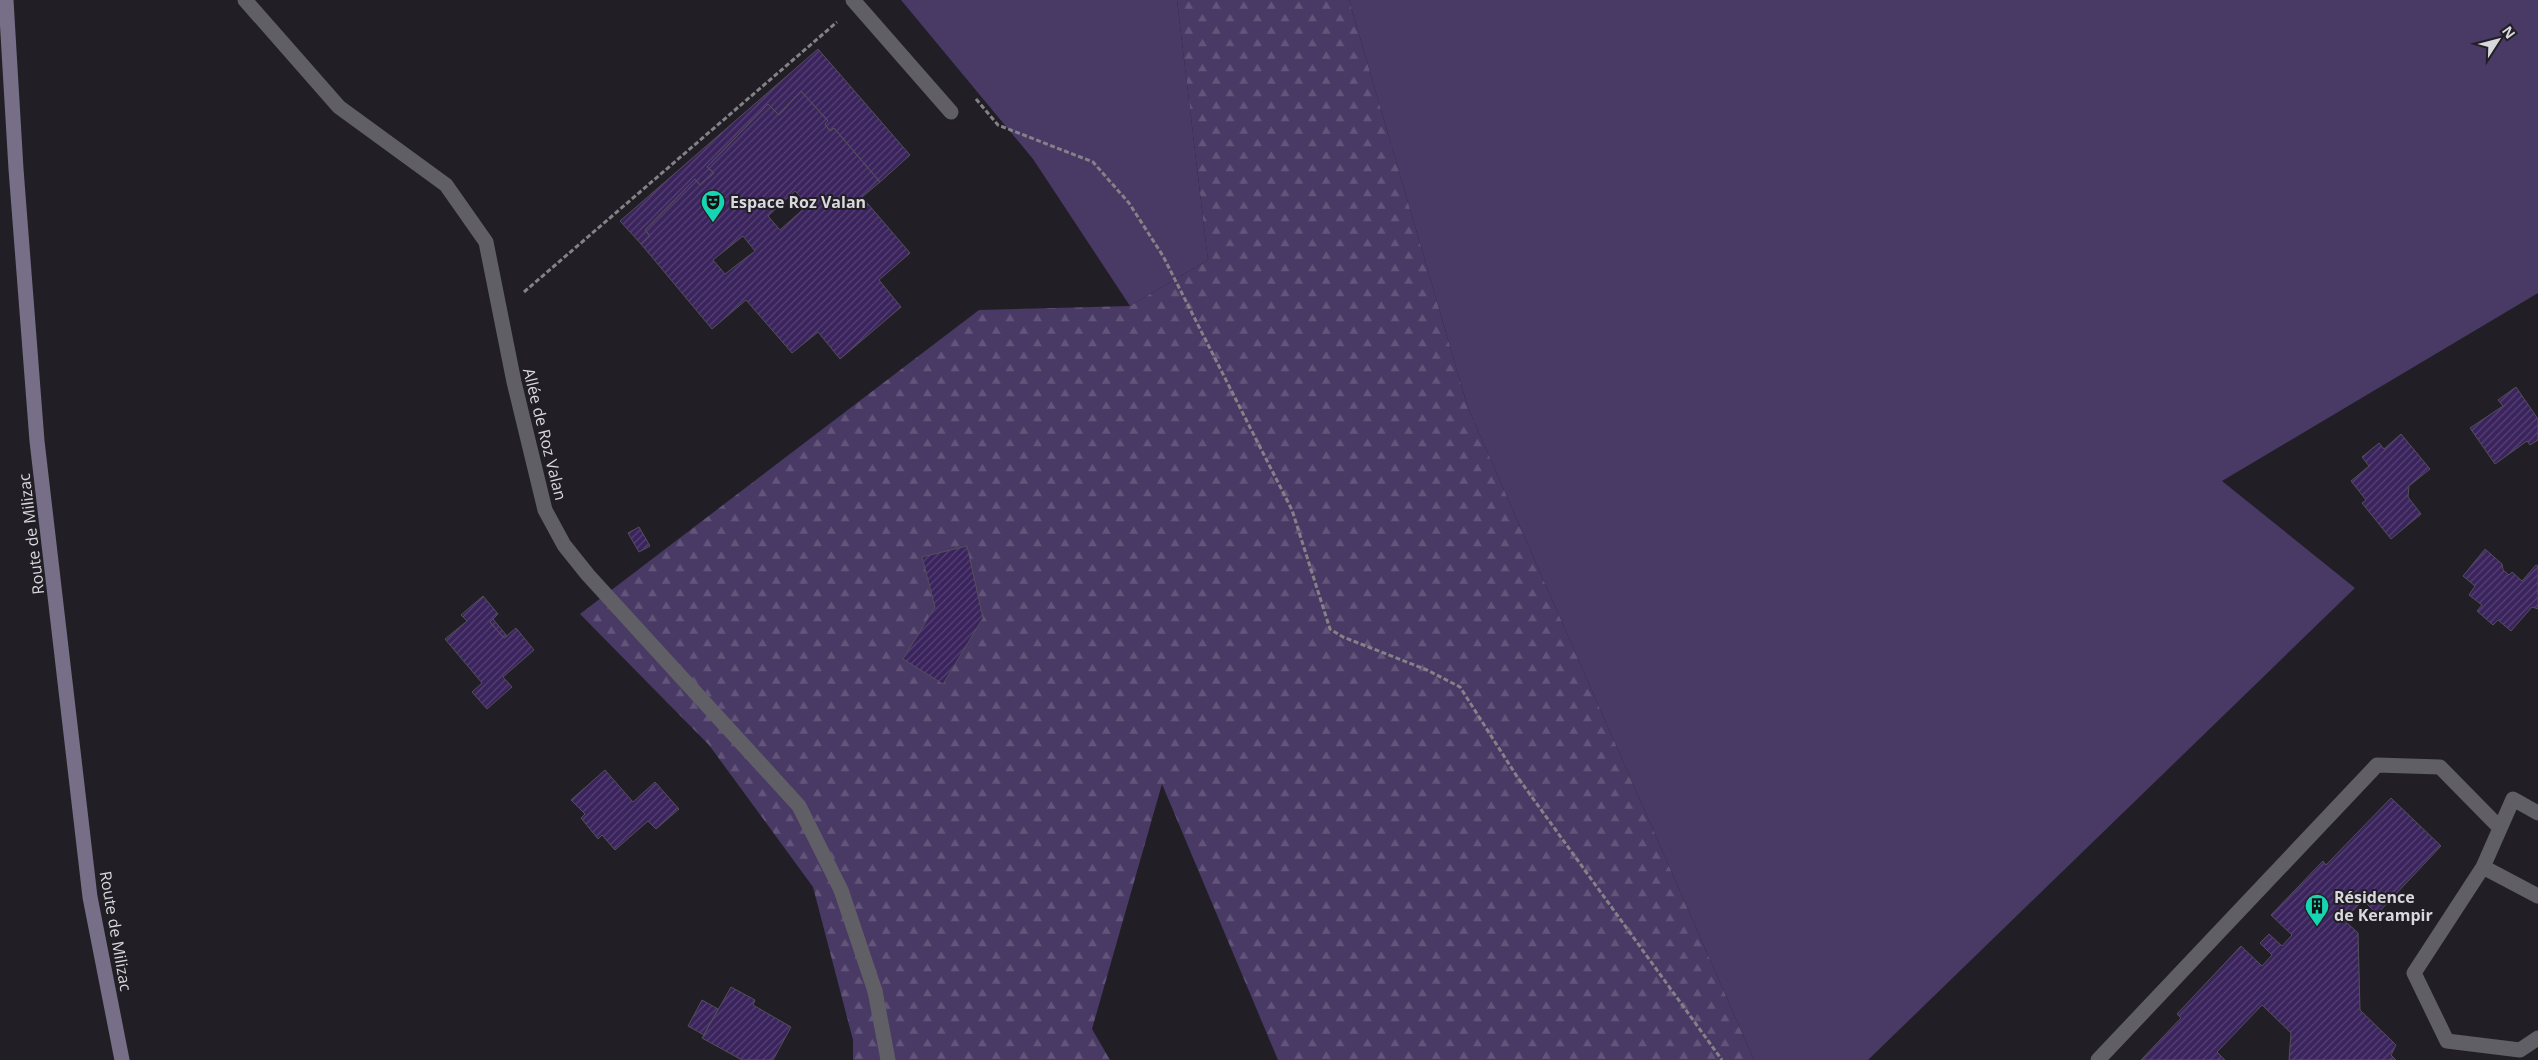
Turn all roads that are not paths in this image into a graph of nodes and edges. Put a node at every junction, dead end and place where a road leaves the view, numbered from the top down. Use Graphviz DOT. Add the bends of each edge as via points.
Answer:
graph roads {
  1 [pos="6,0"];
  2 [pos="244,0"];
  3 [pos="854,0"];
  4 [pos="951,112"];
  5 [pos="2538,813"];
  6 [pos="2500,828"];
  7 [pos="2482,867"];
  8 [pos="2538,896"];
  9 [pos="2538,1038"];
  10 [pos="122,1060"];
  11 [pos="888,1060"];
  12 [pos="2098,1060"];
  1 -- 10 [label="main road, Route de Milizac" via="38,441 90,897"];
  2 -- 11 [label="street, Allée de Roz Valan" via="339,107 446,185 486,242 514,382 545,510 564,545 588,575 799,806 841,890 875,991"];
  3 -- 4 [label="street"];
  5 -- 6 [label="street" via="2513,799"];
  6 -- 7 [label="street"];
  6 -- 12 [label="street" via="2440,767 2377,765"];
  7 -- 8 [label="street"];
  7 -- 9 [label="street" via="2414,973 2447,1041 2520,1050"];
}
